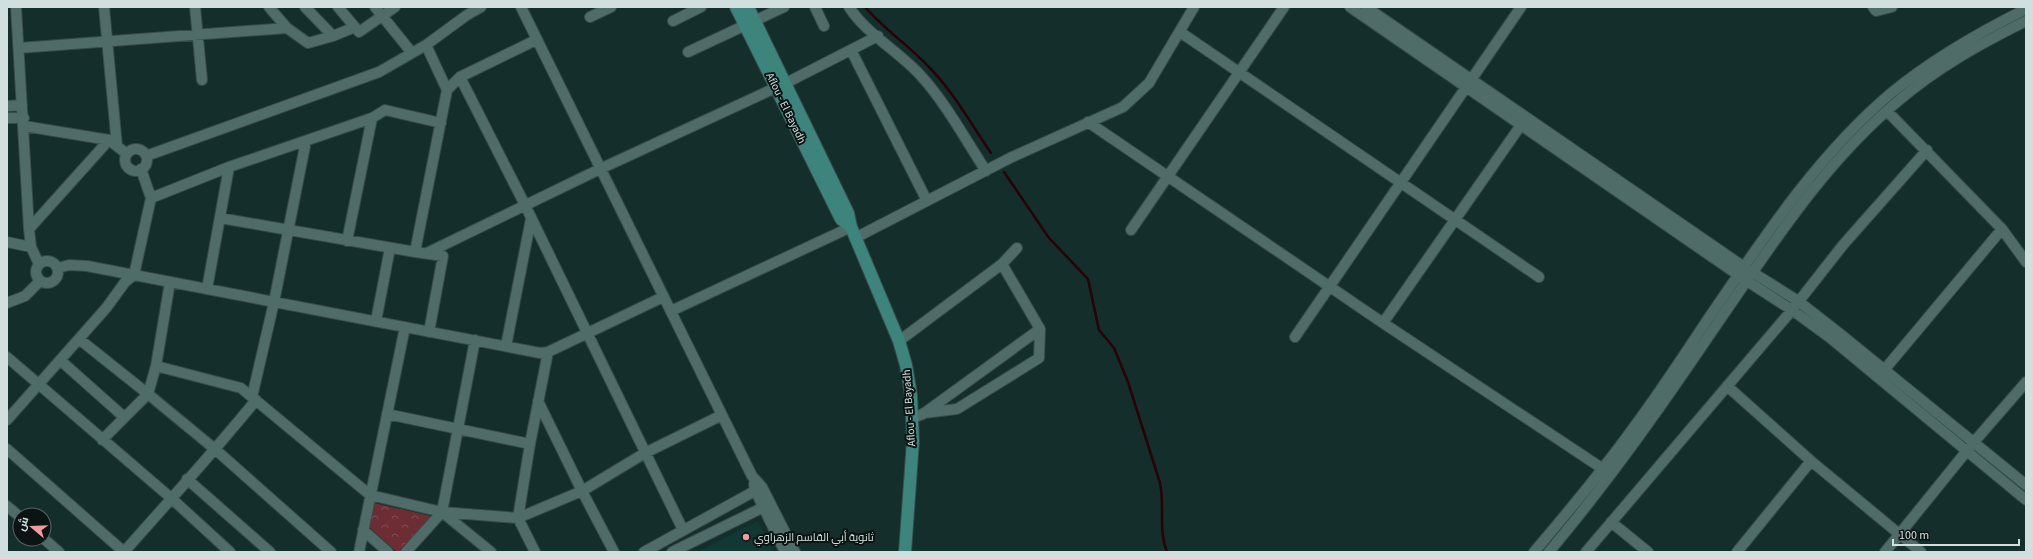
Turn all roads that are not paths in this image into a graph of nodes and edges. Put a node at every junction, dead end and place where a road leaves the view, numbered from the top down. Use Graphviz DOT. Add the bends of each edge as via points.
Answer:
graph roads {
  1 [pos="16,7"];
  2 [pos="104,7"];
  3 [pos="196,7"];
  4 [pos="269,7"];
  5 [pos="305,7"];
  6 [pos="338,7"];
  7 [pos="375,7"];
  8 [pos="395,7"];
  9 [pos="474,7"];
  10 [pos="481,7"];
  11 [pos="514,7"];
  12 [pos="521,7"];
  13 [pos="611,7"];
  14 [pos="701,7"];
  15 [pos="736,7"];
  16 [pos="748,7"];
  17 [pos="784,7"];
  18 [pos="815,7"];
  19 [pos="849,7"];
  20 [pos="1194,7"];
  21 [pos="1284,7"];
  22 [pos="1350,7"];
  23 [pos="1366,7"];
  24 [pos="1521,7"];
  25 [pos="1873,7"];
  26 [pos="1892,7"];
  27 [pos="2026,9"];
  28 [pos="467,15"];
  29 [pos="382,16"];
  30 [pos="590,17"];
  31 [pos="673,20"];
  32 [pos="2026,21"];
  33 [pos="529,24"];
  34 [pos="750,24"];
  35 [pos="824,26"];
  36 [pos="355,27"];
  37 [pos="287,28"];
  38 [pos="1180,32"];
  39 [pos="198,34"];
  40 [pos="333,36"];
  41 [pos="878,36"];
  42 [pos="536,40"];
  43 [pos="107,41"];
  44 [pos="426,46"];
  45 [pos="19,48"];
  46 [pos="850,50"];
  47 [pos="688,52"];
  48 [pos="412,53"];
  49 [pos="1238,74"];
  50 [pos="460,77"];
  51 [pos="202,80"];
  52 [pos="1469,83"];
  53 [pos="780,85"];
  54 [pos="447,90"];
  55 [pos="7,106"];
  56 [pos="22,106"];
  57 [pos="1887,111"];
  58 [pos="7,118"];
  59 [pos="372,118"];
  60 [pos="24,122"];
  61 [pos="1088,122"];
  62 [pos="441,123"];
  63 [pos="1521,125"];
  64 [pos="306,141"];
  65 [pos="113,143"];
  66 [pos="1927,150"];
  67 [pos="127,154"];
  68 [pos="146,156"];
  69 [pos="229,167"];
  70 [pos="142,169"];
  71 [pos="600,169"];
  72 [pos="986,170"];
  73 [pos="1167,178"];
  74 [pos="1400,184"];
  75 [pos="151,198"];
  76 [pos="927,202"];
  77 [pos="525,206"];
  78 [pos="220,218"];
  79 [pos="531,219"];
  80 [pos="1454,220"];
  81 [pos="30,229"];
  82 [pos="2002,229"];
  83 [pos="288,230"];
  84 [pos="1132,230"];
  85 [pos="853,233"];
  86 [pos="347,241"];
  87 [pos="7,242"];
  88 [pos="31,247"];
  89 [pos="390,248"];
  90 [pos="1017,248"];
  91 [pos="415,252"];
  92 [pos="427,253"];
  93 [pos="2026,262"];
  94 [pos="39,264"];
  95 [pos="1002,264"];
  96 [pos="58,268"];
  97 [pos="1745,274"];
  98 [pos="134,275"];
  99 [pos="1539,277"];
  100 [pos="40,281"];
  101 [pos="170,282"];
  102 [pos="1329,287"];
  103 [pos="207,289"];
  104 [pos="664,297"];
  105 [pos="1798,301"];
  106 [pos="274,302"];
  107 [pos="7,303"];
  108 [pos="1792,310"];
  109 [pos="671,311"];
  110 [pos="376,321"];
  111 [pos="1382,323"];
  112 [pos="405,327"];
  113 [pos="1040,329"];
  114 [pos="429,332"];
  115 [pos="588,333"];
  116 [pos="1295,337"];
  117 [pos="79,339"];
  118 [pos="475,340"];
  119 [pos="899,341"];
  120 [pos="506,346"];
  121 [pos="548,352"];
  122 [pos="7,357"];
  123 [pos="60,360"];
  124 [pos="156,366"];
  125 [pos="1885,368"];
  126 [pos="2026,382"];
  127 [pos="38,385"];
  128 [pos="1727,386"];
  129 [pos="148,394"];
  130 [pos="254,399"];
  131 [pos="538,401"];
  132 [pos="387,414"];
  133 [pos="722,415"];
  134 [pos="918,416"];
  135 [pos="124,418"];
  136 [pos="7,420"];
  137 [pos="458,429"];
  138 [pos="102,440"];
  139 [pos="1974,442"];
  140 [pos="530,444"];
  141 [pos="7,449"];
  142 [pos="216,450"];
  143 [pos="1967,451"];
  144 [pos="645,453"];
  145 [pos="1811,461"];
  146 [pos="1603,468"];
  147 [pos="187,479"];
  148 [pos="2026,485"];
  149 [pos="758,489"];
  150 [pos="582,491"];
  151 [pos="370,495"];
  152 [pos="171,498"];
  153 [pos="2026,500"];
  154 [pos="767,506"];
  155 [pos="442,512"];
  156 [pos="518,518"];
  157 [pos="1611,522"];
  158 [pos="363,530"];
  159 [pos="683,530"];
  160 [pos="1900,534"];
  161 [pos="124,552"];
  162 [pos="230,552"];
  163 [pos="270,552"];
  164 [pos="331,552"];
  165 [pos="359,552"];
  166 [pos="388,552"];
  167 [pos="406,552"];
  168 [pos="490,552"];
  169 [pos="535,552"];
  170 [pos="614,552"];
  171 [pos="644,552"];
  172 [pos="672,552"];
  173 [pos="785,552"];
  174 [pos="795,552"];
  175 [pos="905,552"];
  176 [pos="1534,552"];
  177 [pos="1549,552"];
  178 [pos="1586,552"];
  179 [pos="1648,552"];
  180 [pos="1737,552"];
  181 [pos="1885,552"];
  182 [pos="1922,552"];
  1 -- 45 [label="street"];
  2 -- 43 [label="street"];
  3 -- 39 [label="street"];
  4 -- 37 [label="street"];
  5 -- 40 [label="street"];
  6 -- 36 [label="street"];
  7 -- 29 [label="street"];
  8 -- 29 [label="street"];
  9 -- 28 [label="street"];
  10 -- 28 [label="street"];
  11 -- 33 [label="street"];
  12 -- 33 [label="street"];
  13 -- 30 [label="street"];
  14 -- 31 [label="street"];
  15 -- 34 [label="main road, Aflou - El Bayadh"];
  16 -- 34 [label="main road, Aflou - El Bayadh"];
  17 -- 34 [label="street"];
  18 -- 35 [label="street"];
  19 -- 41 [label="street"];
  20 -- 38 [label="street"];
  21 -- 49 [label="street"];
  22 -- 52 [label="street"];
  23 -- 52 [label="street"];
  24 -- 52 [label="street"];
  25 -- 26 [label="street" via="1876,10"];
  27 -- 97 [label="street" via="1980,32 1937,58 1890,94 1813,172"];
  28 -- 44 [label="street"];
  29 -- 36 [label="street" via="359,32"];
  29 -- 48 [label="street"];
  32 -- 57 [label="street" via="1943,66"];
  33 -- 42 [label="street"];
  34 -- 47 [label="street"];
  34 -- 53 [label="main road, Aflou - El Bayadh"];
  36 -- 40 [label="street"];
  37 -- 39 [label="street"];
  37 -- 40 [label="street" via="308,43"];
  38 -- 49 [label="street"];
  38 -- 61 [label="street" via="1149,84 1123,107"];
  39 -- 43 [label="street"];
  39 -- 51 [label="street"];
  41 -- 46 [label="street"];
  41 -- 72 [label="street" via="921,75"];
  42 -- 50 [label="street"];
  42 -- 71 [label="street"];
  43 -- 45 [label="street"];
  43 -- 65 [label="street"];
  44 -- 48 [label="street"];
  44 -- 54 [label="street"];
  45 -- 56 [label="street"];
  46 -- 53 [label="street"];
  46 -- 76 [label="street"];
  48 -- 68 [label="street" via="379,72"];
  49 -- 73 [label="street"];
  49 -- 74 [label="street"];
  50 -- 54 [label="street"];
  50 -- 77 [label="street"];
  52 -- 63 [label="street"];
  52 -- 74 [label="street"];
  52 -- 97 [label="street"];
  53 -- 71 [label="street"];
  53 -- 85 [label="main road, Aflou - El Bayadh" via="848,214"];
  54 -- 62 [label="street"];
  55 -- 56 [label="street"];
  56 -- 60 [label="street"];
  57 -- 66 [label="street"];
  57 -- 97 [label="street" via="1821,178"];
  58 -- 60 [label="street"];
  59 -- 62 [label="street" via="385,110"];
  59 -- 64 [label="street"];
  59 -- 86 [label="street"];
  60 -- 65 [label="street"];
  60 -- 81 [label="street"];
  61 -- 72 [label="street"];
  61 -- 73 [label="street"];
  62 -- 91 [label="street"];
  63 -- 80 [label="street"];
  63 -- 97 [label="street"];
  64 -- 69 [label="street"];
  64 -- 83 [label="street"];
  65 -- 67 [label="street"];
  65 -- 81 [label="street"];
  66 -- 82 [label="street"];
  66 -- 105 [label="street" via="1843,245"];
  67 -- 68 [label="street" via="139,149"];
  67 -- 70 [label="street" via="125,161 128,167 134,171"];
  68 -- 70 [label="street" via="146,163"];
  69 -- 75 [label="street"];
  69 -- 78 [label="street"];
  70 -- 75 [label="street"];
  71 -- 77 [label="street"];
  71 -- 104 [label="street"];
  72 -- 76 [label="street"];
  73 -- 84 [label="street"];
  73 -- 102 [label="street"];
  74 -- 80 [label="street"];
  74 -- 102 [label="street"];
  75 -- 98 [label="street"];
  76 -- 85 [label="street"];
  77 -- 79 [label="street"];
  77 -- 92 [label="street"];
  78 -- 83 [label="street"];
  78 -- 103 [label="street"];
  79 -- 115 [label="street"];
  79 -- 120 [label="street"];
  80 -- 99 [label="street"];
  80 -- 111 [label="street"];
  81 -- 88 [label="street"];
  82 -- 93 [label="street"];
  82 -- 125 [label="street"];
  83 -- 86 [label="street"];
  83 -- 106 [label="street"];
  85 -- 109 [label="street"];
  85 -- 119 [label="main road, Aflou - El Bayadh"];
  86 -- 89 [label="street"];
  87 -- 88 [label="street"];
  88 -- 94 [label="street"];
  89 -- 91 [label="street"];
  89 -- 110 [label="street"];
  90 -- 95 [label="street"];
  91 -- 92 [label="street"];
  92 -- 114 [label="street" via="443,256"];
  94 -- 96 [label="street" via="49,261"];
  94 -- 100 [label="street" via="36,270"];
  95 -- 113 [label="street"];
  95 -- 119 [label="street"];
  96 -- 98 [label="street" via="69,265 87,266"];
  96 -- 100 [label="street" via="58,275 54,281"];
  97 -- 105 [label="street"];
  97 -- 108 [label="street"];
  97 -- 146 [label="street"];
  97 -- 177 [label="street" via="1651,421"];
  98 -- 101 [label="street"];
  98 -- 117 [label="street" via="125,282 107,308"];
  100 -- 107 [label="street" via="25,296"];
  101 -- 103 [label="street"];
  101 -- 124 [label="street"];
  102 -- 111 [label="street"];
  102 -- 116 [label="street"];
  103 -- 106 [label="street"];
  104 -- 109 [label="street"];
  104 -- 115 [label="street"];
  105 -- 108 [label="street"];
  105 -- 125 [label="street"];
  106 -- 110 [label="street"];
  106 -- 130 [label="street"];
  108 -- 128 [label="street"];
  108 -- 143 [label="street" via="1835,342"];
  109 -- 133 [label="street"];
  110 -- 112 [label="street"];
  111 -- 146 [label="street"];
  112 -- 114 [label="street"];
  112 -- 132 [label="street"];
  113 -- 134 [label="street"];
  113 -- 134 [label="street" via="1039,358 957,409"];
  114 -- 118 [label="street"];
  115 -- 121 [label="street"];
  115 -- 144 [label="street"];
  117 -- 123 [label="street"];
  117 -- 129 [label="street"];
  118 -- 120 [label="street"];
  118 -- 137 [label="street"];
  119 -- 134 [label="main road, Aflou - El Bayadh"];
  120 -- 121 [label="street" via="540,353"];
  121 -- 131 [label="street"];
  122 -- 127 [label="street"];
  123 -- 127 [label="street"];
  123 -- 135 [label="street"];
  124 -- 129 [label="street"];
  124 -- 130 [label="street" via="241,388"];
  125 -- 139 [label="street"];
  126 -- 139 [label="street"];
  127 -- 136 [label="street"];
  127 -- 138 [label="street"];
  128 -- 145 [label="street"];
  128 -- 157 [label="street"];
  129 -- 135 [label="street"];
  129 -- 142 [label="street"];
  130 -- 142 [label="street"];
  130 -- 151 [label="street"];
  131 -- 140 [label="street"];
  131 -- 150 [label="street"];
  132 -- 137 [label="street"];
  132 -- 151 [label="street"];
  133 -- 144 [label="street"];
  133 -- 149 [label="street"];
  134 -- 175 [label="main road, Aflou - El Bayadh"];
  135 -- 138 [label="street"];
  137 -- 140 [label="street"];
  137 -- 155 [label="street"];
  138 -- 152 [label="street"];
  139 -- 143 [label="street"];
  139 -- 148 [label="street"];
  140 -- 156 [label="street"];
  141 -- 161 [label="street"];
  142 -- 147 [label="street"];
  142 -- 164 [label="street"];
  143 -- 153 [label="street"];
  143 -- 160 [label="street"];
  144 -- 150 [label="street"];
  144 -- 159 [label="street"];
  145 -- 160 [label="street"];
  145 -- 180 [label="street"];
  146 -- 176 [label="street"];
  147 -- 152 [label="street"];
  147 -- 163 [label="street"];
  149 -- 154 [label="street"];
  149 -- 159 [label="street"];
  150 -- 156 [label="street"];
  150 -- 170 [label="street"];
  151 -- 155 [label="street"];
  151 -- 158 [label="street"];
  152 -- 161 [label="street"];
  152 -- 162 [label="street"];
  154 -- 172 [label="street"];
  154 -- 173 [label="street"];
  154 -- 174 [label="street"];
  155 -- 156 [label="street"];
  155 -- 167 [label="street"];
  155 -- 168 [label="street"];
  156 -- 169 [label="street"];
  157 -- 178 [label="street"];
  157 -- 179 [label="street"];
  158 -- 165 [label="street"];
  158 -- 166 [label="street"];
  159 -- 171 [label="street"];
  160 -- 181 [label="street"];
  160 -- 182 [label="street"];
}
